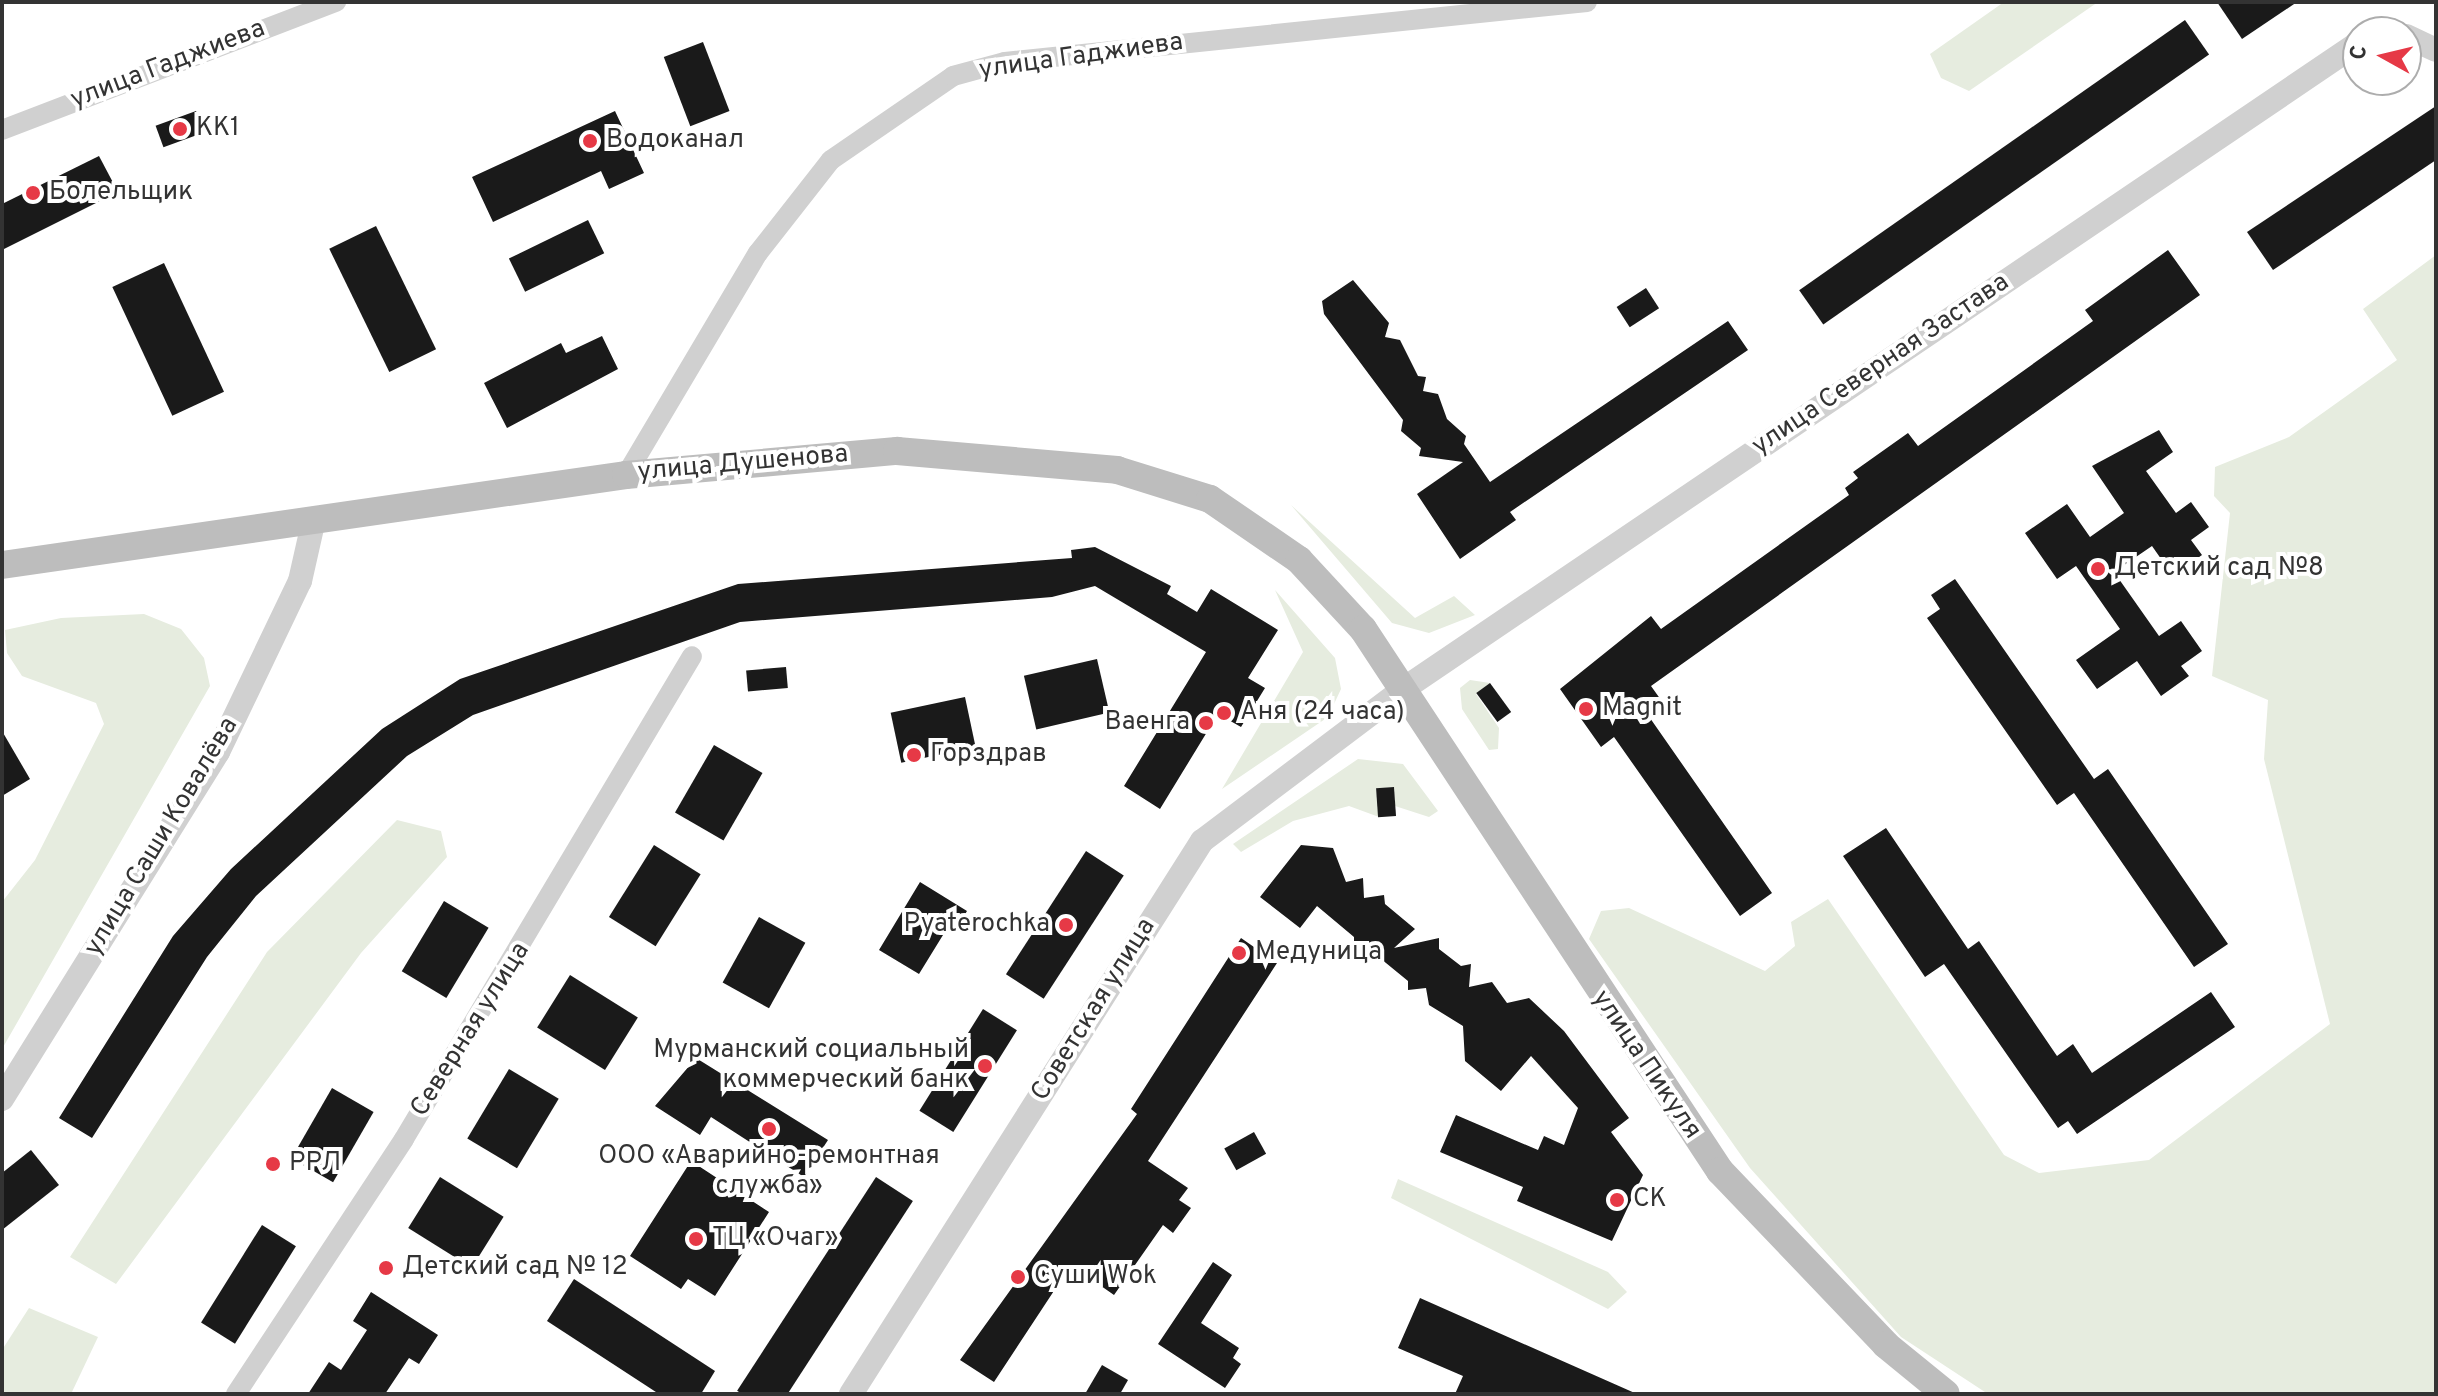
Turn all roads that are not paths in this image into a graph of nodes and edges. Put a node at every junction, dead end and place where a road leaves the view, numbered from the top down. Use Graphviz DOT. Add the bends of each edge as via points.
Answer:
graph roads {
  1 [pos="336,2"];
  2 [pos="1587,2"];
  3 [pos="2342,54"];
  4 [pos="2,130"];
  5 [pos="626,475"];
  6 [pos="314,519"];
  7 [pos="2,565"];
  8 [pos="692,656"];
  9 [pos="1405,688"];
  10 [pos="2,1099"];
  11 [pos="236,1394"];
  12 [pos="851,1394"];
  13 [pos="1946,1394"];
  1 -- 4 [label="street, улица Гаджиева"];
  2 -- 5 [label="street, улица Гаджиева" via="1005,62 953,76 831,160 758,253"];
  3 -- 9 [label="street, улица Северная Застава"];
  5 -- 6 [label="main road, улица Душенова"];
  5 -- 9 [label="main road, улица Душенова" via="897,451 1142,475 1253,522 1342,606"];
  6 -- 7 [label="main road, улица Душенова"];
  6 -- 10 [label="street, улица Саши Ковалёва" via="300,581 218,752"];
  8 -- 11 [label="street, Северная улица" via="412,1125"];
  9 -- 12 [label="street, Советская улица" via="1202,841"];
  9 -- 13 [label="main road, улица Пикуля" via="1537,903 1720,1171 1886,1345"];
}
